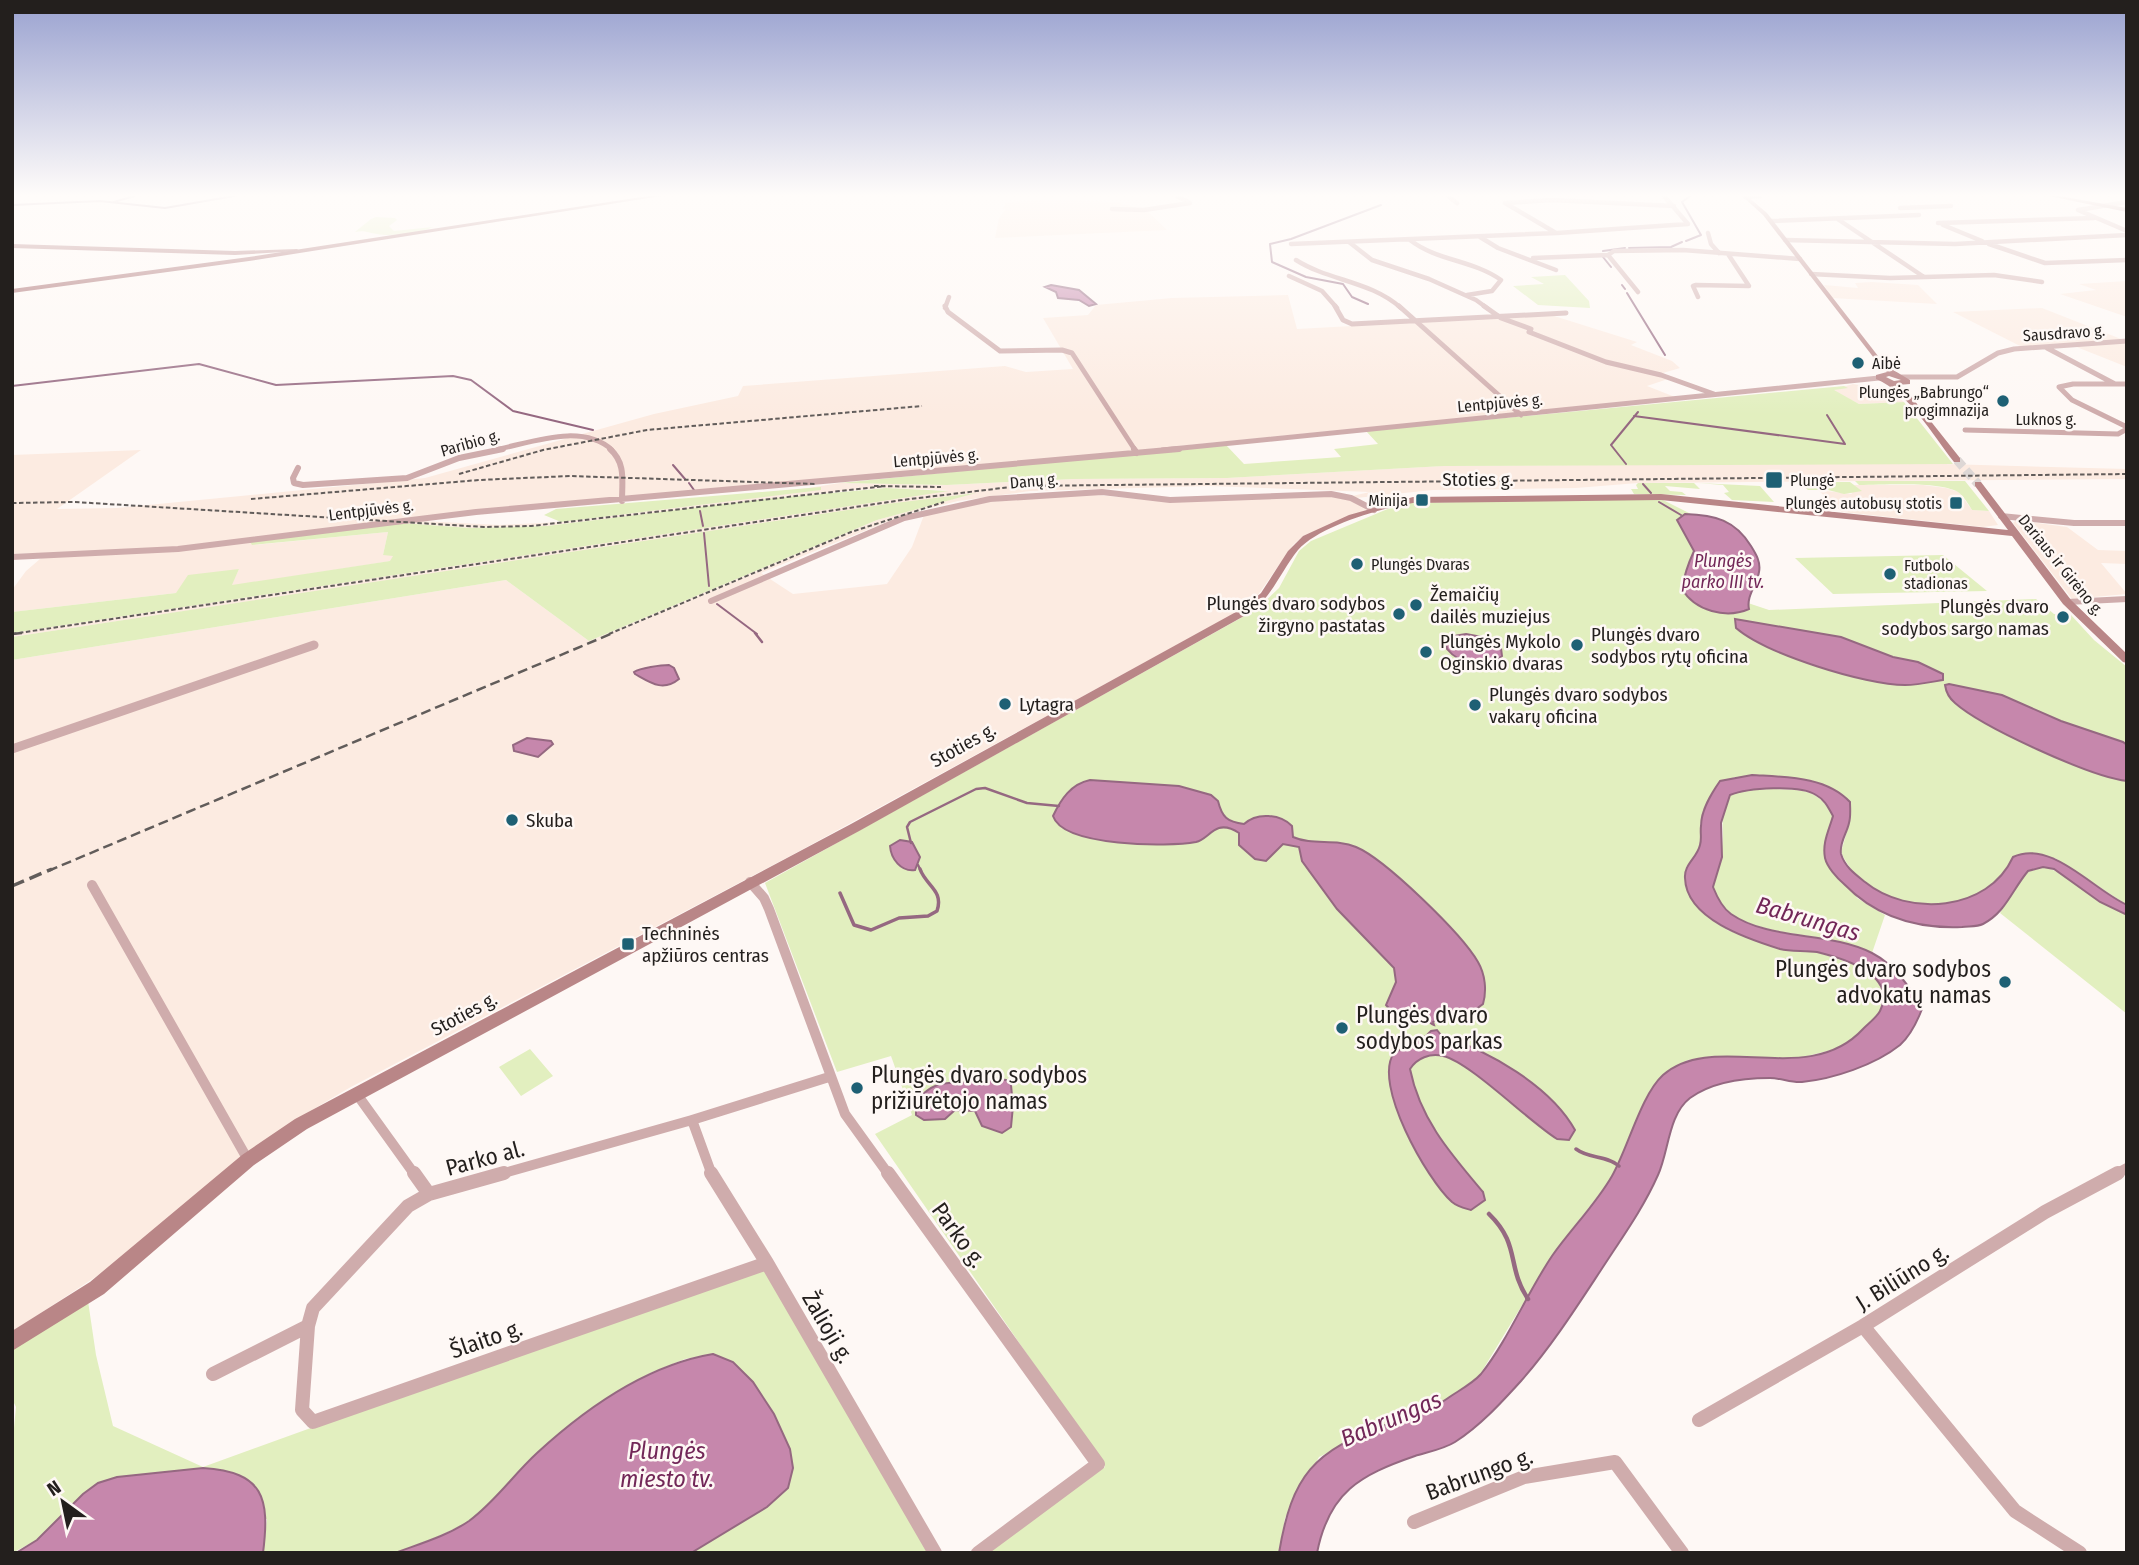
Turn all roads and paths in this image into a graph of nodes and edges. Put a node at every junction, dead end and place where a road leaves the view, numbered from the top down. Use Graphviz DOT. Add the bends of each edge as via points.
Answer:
graph roads {
  1 [pos="156,269"];
  2 [pos="1310,269"];
  3 [pos="1402,269"];
  4 [pos="1478,269"];
  5 [pos="1620,269"];
  6 [pos="1738,269"];
  7 [pos="1808,269"];
  8 [pos="1912,269"];
  9 [pos="1811,274"];
  10 [pos="1289,276"];
  11 [pos="1924,277"];
  12 [pos="2042,282"];
  13 [pos="12,291"];
  14 [pos="1639,292"];
  15 [pos="1465,296"];
  16 [pos="949,297"];
  17 [pos="1698,297"];
  18 [pos="1566,313"];
  19 [pos="1501,318"];
  20 [pos="1417,322"];
  21 [pos="2127,341"];
  22 [pos="2045,347"];
  23 [pos="1893,379"];
  24 [pos="2117,384"];
  25 [pos="2127,384"];
  26 [pos="1719,396"];
  27 [pos="1521,415"];
  28 [pos="2126,427"];
  29 [pos="1965,430"];
  30 [pos="1137,453"];
  31 [pos="1957,460"];
  32 [pos="298,468"];
  33 [pos="1978,484"];
  34 [pos="622,501"];
  35 [pos="1374,510"];
  36 [pos="2001,516"];
  37 [pos="2127,523"];
  38 [pos="2014,533"];
  39 [pos="12,557"];
  40 [pos="2127,599"];
  41 [pos="711,601"];
  42 [pos="2067,602"];
  43 [pos="314,645"];
  44 [pos="2127,660"];
  45 [pos="12,748"];
  46 [pos="750,882"];
  47 [pos="92,885"];
  48 [pos="829,1077"];
  49 [pos="356,1093"];
  50 [pos="692,1120"];
  51 [pos="248,1160"];
  52 [pos="2127,1168"];
  53 [pos="429,1195"];
  54 [pos="767,1263"];
  55 [pos="308,1326"];
  56 [pos="1863,1326"];
  57 [pos="12,1342"];
  58 [pos="213,1374"];
  59 [pos="1699,1420"];
  60 [pos="1414,1522"];
  61 [pos="934,1553"];
  62 [pos="978,1553"];
  63 [pos="1682,1553"];
  64 [pos="2080,1553"];
  1 -- 13 [label="highway"];
  2 -- 20 [label="street" via="1368,289 1397,304"];
  3 -- 15 [label="street"];
  4 -- 15 [label="street" via="1501,280 1492,291"];
  5 -- 14 [label="street"];
  6 -- 17 [label="street" via="1749,286 1693,286"];
  7 -- 9 [label="main road"];
  8 -- 11 [label="street"];
  9 -- 11 [label="street"];
  9 -- 23 [label="main road"];
  10 -- 20 [label="street" via="1323,290 1346,323"];
  11 -- 12 [label="street" via="1994,275"];
  15 -- 19 [label="street"];
  16 -- 30 [label="street" via="944,307 948,312 1000,351 1072,353"];
  18 -- 19 [label="street"];
  19 -- 20 [label="street"];
  19 -- 26 [label="street" via="1606,362"];
  20 -- 27 [label="street"];
  21 -- 22 [label="street, Sausdravo g."];
  22 -- 23 [label="street, Sausdravo g." via="2003,351 1960,376"];
  22 -- 24 [label="street"];
  23 -- 26 [label="street, Lentpjūvės g."];
  23 -- 31 [label="main road"];
  24 -- 25 [label="street"];
  24 -- 28 [label="street" via="2059,387 2072,400"];
  26 -- 27 [label="street, Lentpjūvės g."];
  27 -- 30 [label="street, Lentpjūvės g."];
  28 -- 29 [label="street, Luknos g." via="2118,434"];
  30 -- 34 [label="street, Lentpjūvės g."];
  32 -- 34 [label="street, Paribio g." via="294,483 303,485 408,478 459,458 572,434 606,445 619,457"];
  33 -- 36 [label="main road, Dariaus ir Girėno g."];
  34 -- 39 [label="street, Lentpjūvės g." via="434,517 178,549"];
  35 -- 38 [label="main road, Stoties g." via="1422,499 1661,497"];
  35 -- 41 [label="street, Danų g." via="1331,494 1170,500 1101,492 990,499 904,518"];
  35 -- 46 [label="main road, Stoties g." via="1303,540 1269,591 1249,609"];
  36 -- 37 [label="street"];
  36 -- 38 [label="main road, Dariaus ir Girėno g."];
  38 -- 42 [label="main road, Dariaus ir Girėno g."];
  40 -- 42 [label="street"];
  42 -- 44 [label="main road, Dariaus ir Girėno g."];
  43 -- 45 [label="street"];
  46 -- 48 [label="street, Parko g." via="769,909"];
  46 -- 49 [label="main road, Stoties g."];
  47 -- 51 [label="street"];
  48 -- 50 [label="street, Parko al."];
  48 -- 62 [label="street, Parko g." via="845,1114 1098,1464"];
  49 -- 51 [label="main road, Stoties g."];
  49 -- 53 [label="street"];
  50 -- 53 [label="street, Parko al."];
  50 -- 54 [label="street, Žalioji g." via="712,1175"];
  51 -- 57 [label="main road, Stoties g." via="97,1288"];
  52 -- 56 [label="street, J. Biliūno g." via="2045,1212"];
  53 -- 55 [label="street, Parko al." via="408,1206 313,1308"];
  54 -- 55 [label="street, Šlaito g." via="313,1422 302,1410"];
  54 -- 61 [label="street, Žalioji g."];
  55 -- 58 [label="street"];
  56 -- 59 [label="street, J. Biliūno g."];
  56 -- 64 [label="street" via="2015,1511"];
  60 -- 63 [label="street, Babrungo g." via="1524,1477 1615,1462"];
}
